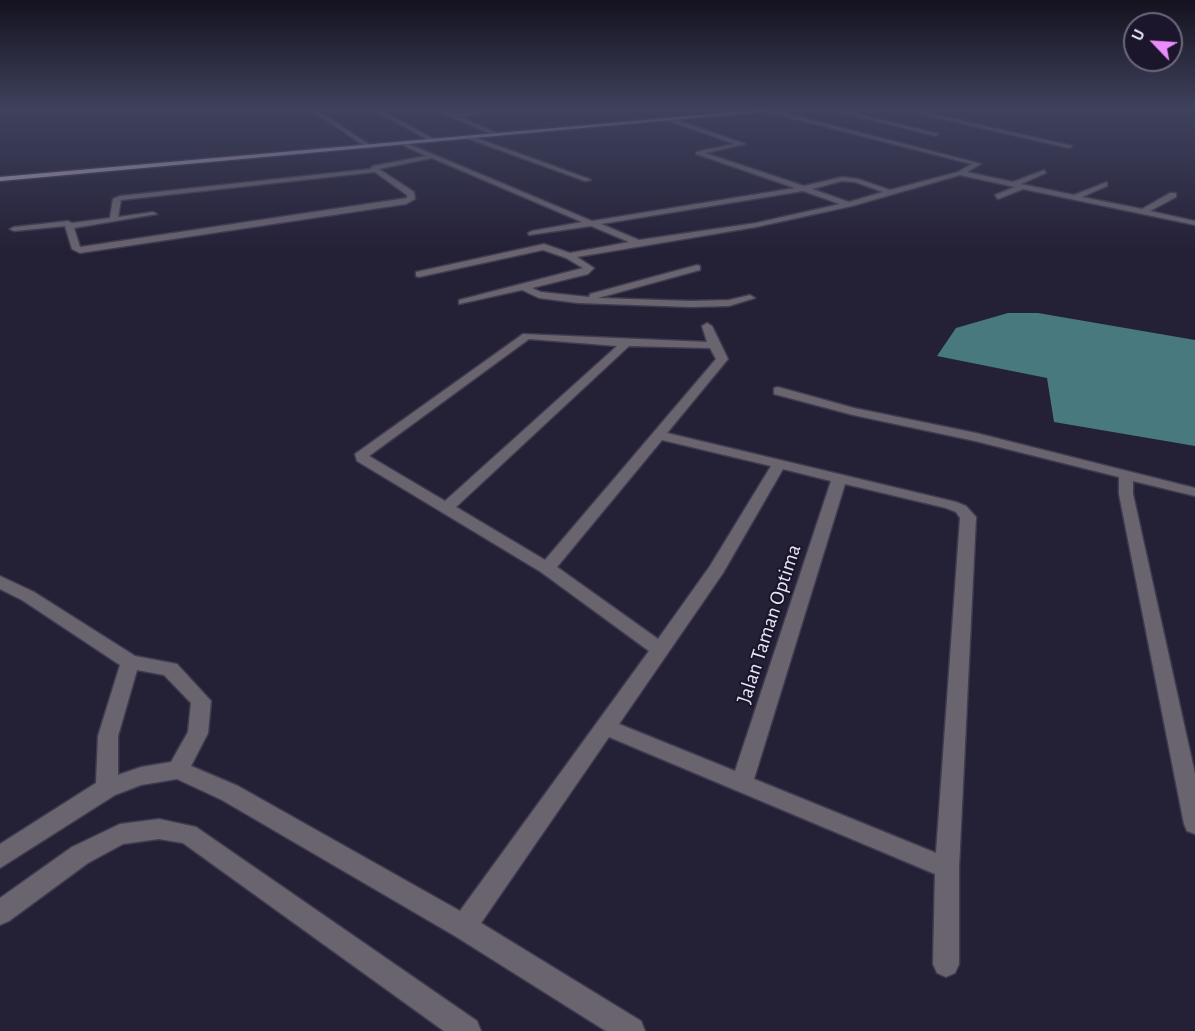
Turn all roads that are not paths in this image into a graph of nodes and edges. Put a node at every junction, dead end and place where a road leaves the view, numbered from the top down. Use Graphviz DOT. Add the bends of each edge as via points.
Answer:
graph roads {
  1 [pos="253,157"];
  2 [pos="428,157"];
  3 [pos="437,157"];
  4 [pos="524,157"];
  5 [pos="710,157"];
  6 [pos="951,157"];
  7 [pos="376,170"];
  8 [pos="1044,172"];
  9 [pos="960,173"];
  10 [pos="0,179"];
  11 [pos="587,180"];
  12 [pos="1104,184"];
  13 [pos="1018,185"];
  14 [pos="803,189"];
  15 [pos="890,192"];
  16 [pos="1173,195"];
  17 [pos="998,196"];
  18 [pos="1075,197"];
  19 [pos="849,204"];
  20 [pos="1143,212"];
  21 [pos="153,214"];
  22 [pos="114,220"];
  23 [pos="594,223"];
  24 [pos="1195,223"];
  25 [pos="69,226"];
  26 [pos="14,229"];
  27 [pos="532,233"];
  28 [pos="638,243"];
  29 [pos="569,256"];
  30 [pos="697,268"];
  31 [pos="419,274"];
  32 [pos="523,287"];
  33 [pos="750,298"];
  34 [pos="578,300"];
  35 [pos="463,303"];
  36 [pos="707,326"];
  37 [pos="626,343"];
  38 [pos="714,345"];
  39 [pos="778,391"];
  40 [pos="659,435"];
  41 [pos="778,465"];
  42 [pos="1126,476"];
  43 [pos="839,479"];
  44 [pos="1195,492"];
  45 [pos="445,509"];
  46 [pos="547,568"];
  47 [pos="0,582"];
  48 [pos="660,650"];
  49 [pos="130,662"];
  50 [pos="605,727"];
  51 [pos="178,770"];
  52 [pos="742,783"];
  53 [pos="107,788"];
  54 [pos="1195,824"];
  55 [pos="0,857"];
  56 [pos="947,868"];
  57 [pos="0,913"];
  58 [pos="464,927"];
  59 [pos="946,964"];
  60 [pos="467,1031"];
  61 [pos="631,1031"];
  1 -- 10 [label="main road"];
  2 -- 7 [label="street" via="376,166"];
  3 -- 23 [label="street"];
  4 -- 11 [label="street"];
  5 -- 14 [label="street"];
  6 -- 9 [label="street" via="978,164"];
  7 -- 22 [label="street" via="120,198"];
  7 -- 25 [label="street" via="411,194 411,199 80,250 76,249"];
  8 -- 13 [label="street"];
  9 -- 13 [label="street"];
  9 -- 15 [label="street"];
  12 -- 18 [label="street"];
  13 -- 17 [label="street"];
  13 -- 18 [label="street"];
  14 -- 15 [label="street" via="849,179"];
  14 -- 19 [label="street"];
  14 -- 23 [label="street"];
  15 -- 19 [label="street"];
  16 -- 20 [label="street"];
  18 -- 20 [label="street"];
  19 -- 28 [label="street" via="756,225"];
  20 -- 24 [label="street"];
  21 -- 22 [label="street"];
  22 -- 25 [label="street"];
  23 -- 27 [label="street"];
  23 -- 28 [label="street"];
  25 -- 26 [label="street" via="65,222"];
  28 -- 29 [label="street"];
  29 -- 31 [label="street" via="540,248"];
  29 -- 32 [label="street" via="589,270"];
  30 -- 34 [label="street"];
  32 -- 34 [label="street" via="539,295"];
  32 -- 35 [label="street"];
  33 -- 34 [label="street" via="691,304"];
  36 -- 38 [label="street"];
  37 -- 38 [label="street"];
  37 -- 45 [label="street"];
  37 -- 45 [label="street" via="527,336 362,453 362,459"];
  38 -- 40 [label="street" via="722,359"];
  39 -- 42 [label="street"];
  40 -- 41 [label="street"];
  40 -- 46 [label="street"];
  41 -- 43 [label="street"];
  41 -- 48 [label="street" via="717,569"];
  42 -- 44 [label="street"];
  42 -- 54 [label="street" via="1126,494"];
  43 -- 52 [label="street, Jalan Taman Optima"];
  43 -- 56 [label="street" via="951,505 968,517"];
  45 -- 46 [label="street"];
  46 -- 48 [label="street"];
  47 -- 49 [label="street"];
  48 -- 50 [label="street"];
  49 -- 51 [label="street" via="170,669 201,701 198,733"];
  49 -- 53 [label="street" via="108,736"];
  50 -- 52 [label="street"];
  50 -- 58 [label="street"];
  51 -- 53 [label="street" via="141,776"];
  51 -- 58 [label="street" via="230,793"];
  52 -- 56 [label="street"];
  53 -- 55 [label="street"];
  56 -- 59 [label="street"];
  57 -- 60 [label="street" via="80,855 120,834 159,829 188,834"];
  58 -- 61 [label="street"];
}
